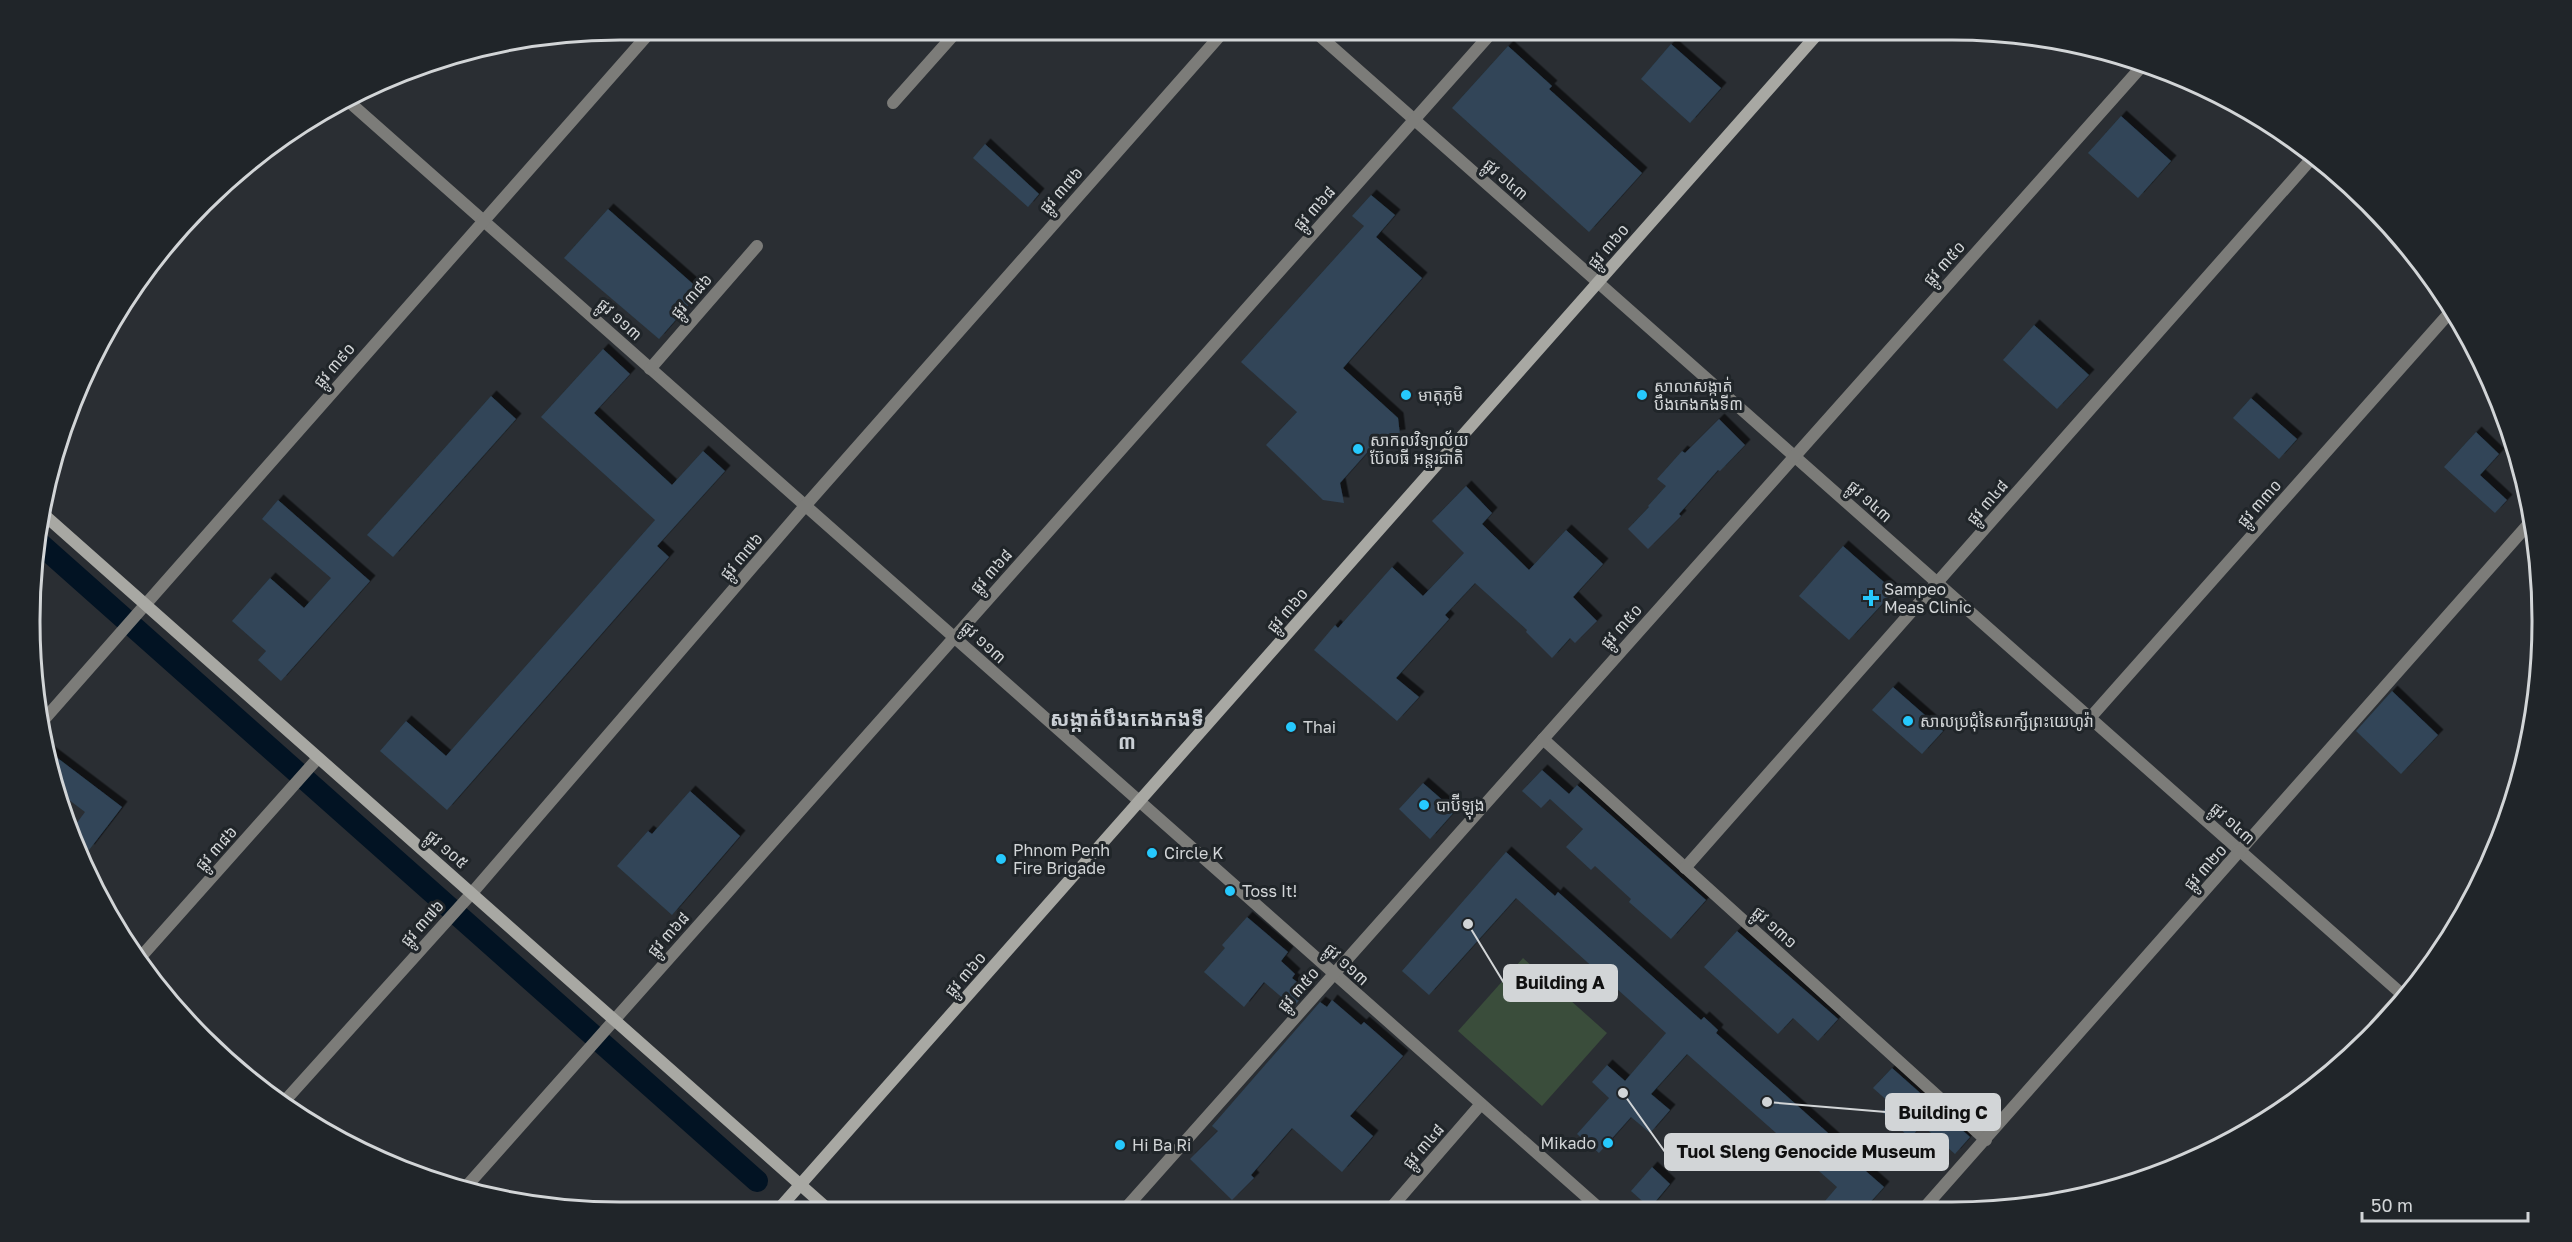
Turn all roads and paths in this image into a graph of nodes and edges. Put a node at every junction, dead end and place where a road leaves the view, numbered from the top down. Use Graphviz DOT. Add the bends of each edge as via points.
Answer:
graph roads {
  1 [pos="643,40"];
  2 [pos="949,40"];
  3 [pos="1216,40"];
  4 [pos="1324,40"];
  5 [pos="1485,40"];
  6 [pos="1812,40"];
  7 [pos="2138,71"];
  8 [pos="893,103"];
  9 [pos="353,106"];
  10 [pos="1414,120"];
  11 [pos="2308,163"];
  12 [pos="483,221"];
  13 [pos="757,246"];
  14 [pos="1598,282"];
  15 [pos="2446,317"];
  16 [pos="650,369"];
  17 [pos="1794,456"];
  18 [pos="805,506"];
  19 [pos="50,520"];
  20 [pos="2524,529"];
  21 [pos="1938,583"];
  22 [pos="141,609"];
  23 [pos="954,638"];
  24 [pos="48,715"];
  25 [pos="2090,718"];
  26 [pos="1543,739"];
  27 [pos="314,763"];
  28 [pos="1139,802"];
  29 [pos="2241,852"];
  30 [pos="1685,868"];
  31 [pos="472,892"];
  32 [pos="144,953"];
  33 [pos="1334,974"];
  34 [pos="2398,991"];
  35 [pos="614,1020"];
  36 [pos="288,1097"];
  37 [pos="1481,1104"];
  38 [pos="1986,1140"];
  39 [pos="470,1182"];
  40 [pos="800,1185"];
  41 [pos="785,1202"];
  42 [pos="820,1202"];
  43 [pos="1131,1202"];
  44 [pos="1396,1202"];
  45 [pos="1592,1202"];
  46 [pos="1930,1202"];
  1 -- 12 [label="street, ផ្លូវ ៣៩០"];
  2 -- 8 [label="street"];
  3 -- 18 [label="street, ផ្លូវ ៣៧៦"];
  4 -- 10 [label="street, ផ្លូវ ១៤៣"];
  5 -- 10 [label="street, ផ្លូវ ៣៦៨"];
  6 -- 14 [label="street, ផ្លូវ ៣៦០"];
  7 -- 17 [label="street, ផ្លូវ ៣៥០"];
  9 -- 12 [label="street, ផ្លូវ ១១៣"];
  10 -- 14 [label="street, ផ្លូវ ១៤៣"];
  10 -- 23 [label="street, ផ្លូវ ៣៦៨"];
  11 -- 21 [label="street, ផ្លូវ ៣៤៨"];
  12 -- 16 [label="street, ផ្លូវ ១១៣"];
  12 -- 22 [label="street, ផ្លូវ ៣៩០"];
  13 -- 16 [label="street, ផ្លូវ ៣៨៦"];
  14 -- 17 [label="street, ផ្លូវ ១៤៣"];
  14 -- 28 [label="street, ផ្លូវ ៣៦០"];
  15 -- 25 [label="street, ផ្លូវ ៣៣០"];
  16 -- 18 [label="street, ផ្លូវ ១១៣"];
  17 -- 21 [label="street, ផ្លូវ ១៤៣"];
  17 -- 26 [label="street, ផ្លូវ ៣៥០"];
  18 -- 23 [label="street, ផ្លូវ ១១៣"];
  18 -- 31 [label="street, ផ្លូវ ៣៧៦"];
  19 -- 22 [label="street, ផ្លូវ ១០៥"];
  20 -- 29 [label="street, ផ្លូវ ៣២០"];
  21 -- 25 [label="street, ផ្លូវ ១៤៣"];
  21 -- 30 [label="street, ផ្លូវ ៣៤៨"];
  22 -- 24 [label="street, ផ្លូវ ៣៩០"];
  22 -- 27 [label="street, ផ្លូវ ១០៥"];
  23 -- 28 [label="street, ផ្លូវ ១១៣"];
  23 -- 35 [label="street, ផ្លូវ ៣៦៨"];
  25 -- 29 [label="street, ផ្លូវ ១៤៣"];
  26 -- 30 [label="street, ផ្លូវ ១៣១"];
  26 -- 33 [label="street, ផ្លូវ ៣៥០"];
  27 -- 31 [label="street, ផ្លូវ ១០៥"];
  27 -- 32 [label="street, ផ្លូវ ៣៨៦"];
  28 -- 33 [label="street, ផ្លូវ ១១៣"];
  28 -- 40 [label="street, ផ្លូវ ៣៦០"];
  29 -- 34 [label="street, ផ្លូវ ១៤៣"];
  29 -- 38 [label="street, ផ្លូវ ៣២០"];
  30 -- 38 [label="street, ផ្លូវ ១៣១"];
  31 -- 35 [label="street, ផ្លូវ ១០៥"];
  31 -- 36 [label="street, ផ្លូវ ៣៧៦"];
  33 -- 37 [label="street, ផ្លូវ ១១៣"];
  33 -- 43 [label="street, ផ្លូវ ៣៥០"];
  35 -- 39 [label="street, ផ្លូវ ៣៦៨"];
  35 -- 40 [label="street, ផ្លូវ ១០៥"];
  37 -- 44 [label="street, ផ្លូវ ៣៤៨"];
  37 -- 45 [label="street, ផ្លូវ ១១៣"];
  38 -- 46 [label="street, ផ្លូវ ៣២០"];
  40 -- 41 [label="street, ផ្លូវ ៣៦០"];
  40 -- 42 [label="street, ផ្លូវ ១០៥"];
}
